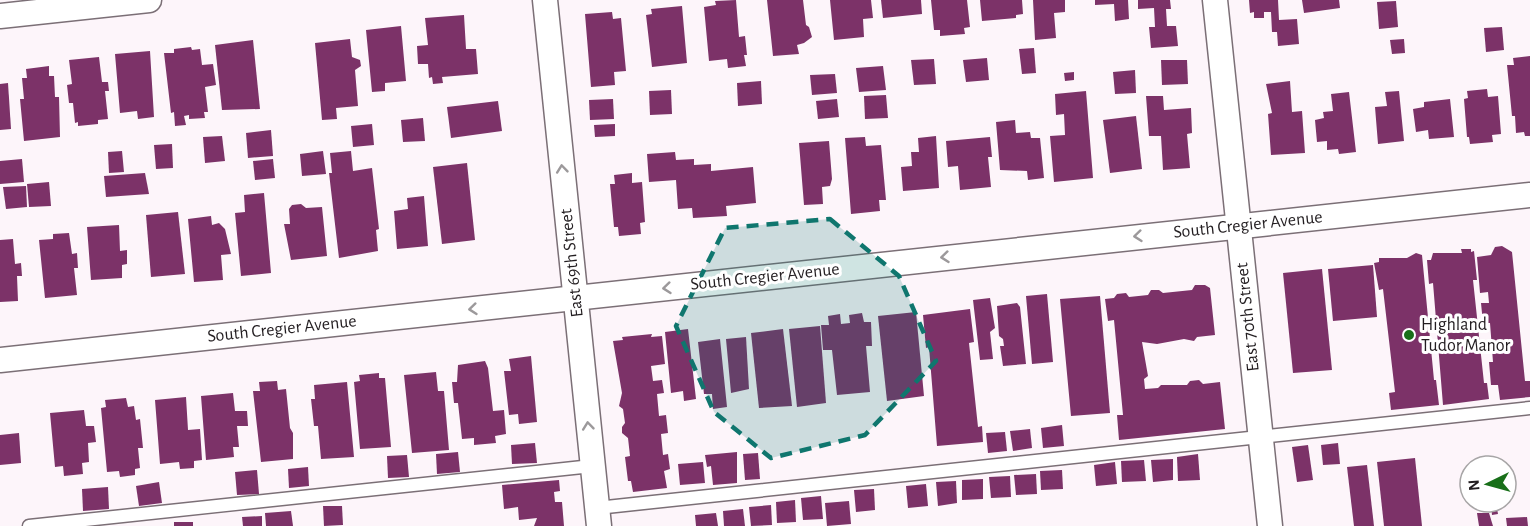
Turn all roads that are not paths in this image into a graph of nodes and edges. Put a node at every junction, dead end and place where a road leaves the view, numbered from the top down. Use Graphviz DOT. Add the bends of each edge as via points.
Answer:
graph roads {
  1 [pos="149,0"];
  2 [pos="545,0"];
  3 [pos="1215,0"];
  4 [pos="0,16"];
  5 [pos="1530,195"];
  6 [pos="1238,226"];
  7 [pos="575,297"];
  8 [pos="0,360"];
  9 [pos="1530,408"];
  10 [pos="1261,437"];
  11 [pos="592,466"];
  12 [pos="598,517"];
  13 [pos="29,526"];
  14 [pos="1270,526"];
  1 -- 4 [label="street"];
  7 -- 2 [label="street, East 69th Street, one-way"];
  3 -- 6 [label="street, East 70th Street"];
  5 -- 6 [label="street, South Cregier Avenue"];
  6 -- 7 [label="street, South Cregier Avenue, one-way"];
  6 -- 10 [label="street, East 70th Street"];
  7 -- 8 [label="street, South Cregier Avenue, one-way"];
  11 -- 7 [label="street, East 69th Street, one-way"];
  9 -- 10 [label="lane"];
  10 -- 12 [label="lane"];
  10 -- 14 [label="street, East 70th Street"];
  11 -- 12 [label="street, East 69th Street"];
  11 -- 13 [label="lane"];
}
